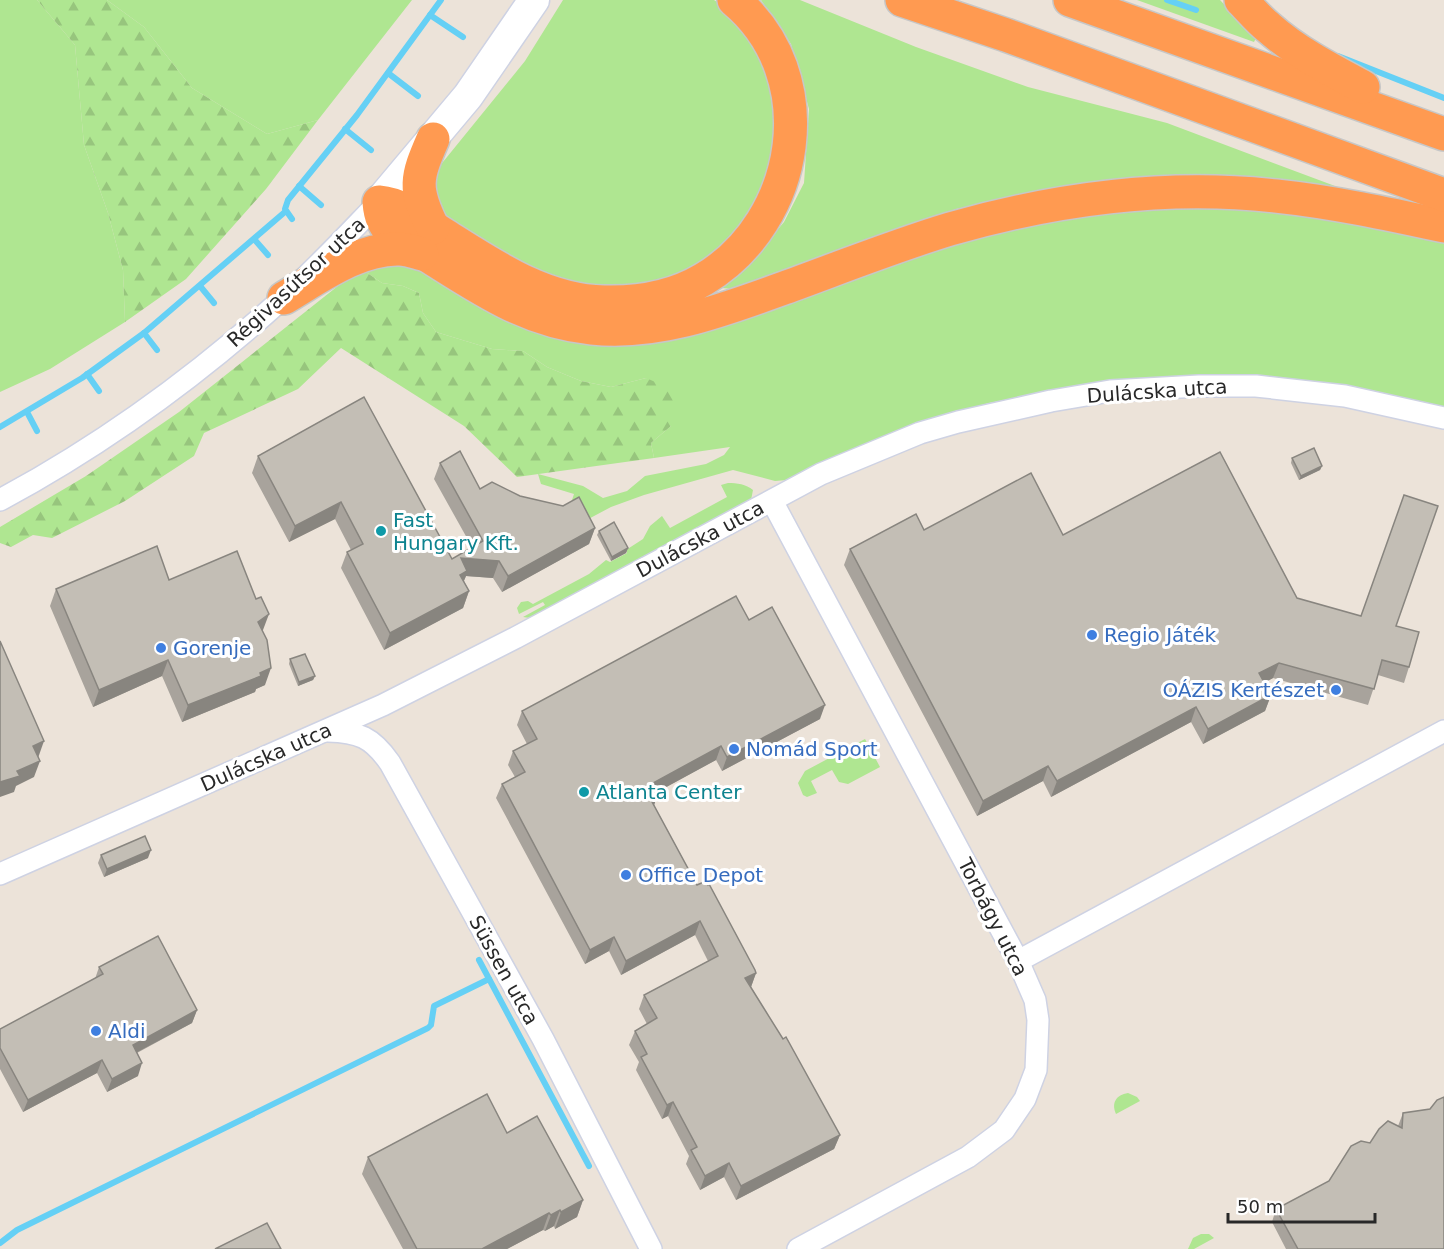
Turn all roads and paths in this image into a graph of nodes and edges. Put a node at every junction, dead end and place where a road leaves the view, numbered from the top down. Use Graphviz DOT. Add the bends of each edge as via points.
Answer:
graph roads {
  1 [pos="534,0"];
  2 [pos="734,0"];
  3 [pos="902,0"];
  4 [pos="1070,0"];
  5 [pos="1241,0"];
  6 [pos="1444,124"];
  7 [pos="1444,134"];
  8 [pos="433,139"];
  9 [pos="1444,195"];
  10 [pos="379,202"];
  11 [pos="1444,226"];
  12 [pos="431,241"];
  13 [pos="284,298"];
  14 [pos="1444,418"];
  15 [pos="0,500"];
  16 [pos="772,501"];
  17 [pos="324,731"];
  18 [pos="1444,731"];
  19 [pos="5,870"];
  20 [pos="1018,961"];
  21 [pos="651,1249"];
  22 [pos="798,1249"];
  1 -- 8 [label="street, Régivasútsor utca" via="493,62"];
  2 -- 12 [label="highway" via="763,32 778,60 791,113 784,177 754,235 730,260 704,279 657,298 602,302 544,290"];
  3 -- 9 [label="highway"];
  4 -- 7 [label="highway"];
  5 -- 6 [label="highway" via="1268,27 1324,66"];
  8 -- 10 [label="street, Régivasútsor utca"];
  8 -- 12 [label="highway" via="417,184"];
  10 -- 12 [label="highway" via="380,215 389,231"];
  10 -- 13 [label="street, Régivasútsor utca"];
  11 -- 12 [label="highway" via="1367,209 1253,194 1196,192 1084,200 951,229 711,313 660,326 623,329 561,324 525,312 498,299"];
  12 -- 13 [label="highway" via="353,260"];
  13 -- 15 [label="street, Régivasútsor utca" via="212,360 136,417 47,475"];
  14 -- 16 [label="street, Dulácska utca" via="1346,396 1256,386 1110,391 1051,400 920,433 821,474"];
  16 -- 17 [label="street, Dulácska utca" via="515,638"];
  16 -- 20 [label="street, Torbágy utca"];
  17 -- 19 [label="street, Dulácska utca"];
  17 -- 21 [label="street, Süssen utca" via="362,736 379,747 390,763 543,1039"];
  18 -- 20 [label="street"];
  20 -- 22 [label="street, Torbágy utca" via="1035,1000 1036,1070 1025,1100 1004,1130 968,1157"];
}
